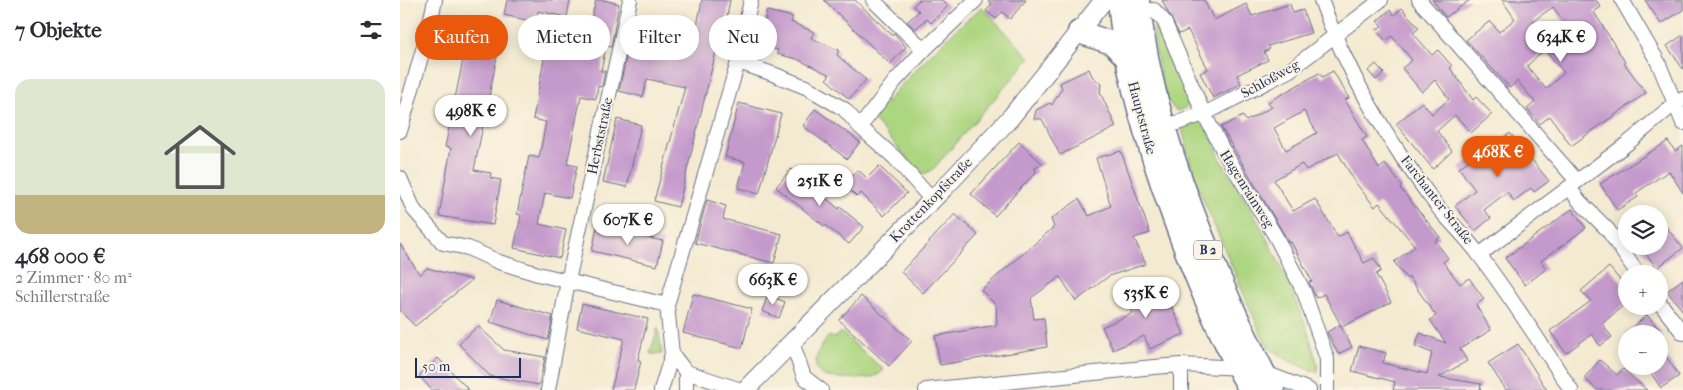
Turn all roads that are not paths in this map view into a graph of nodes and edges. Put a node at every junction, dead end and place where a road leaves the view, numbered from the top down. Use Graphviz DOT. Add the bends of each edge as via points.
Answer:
graph roads {
  1 [pos="434,0"];
  2 [pos="630,0"];
  3 [pos="751,0"];
  4 [pos="873,0"];
  5 [pos="976,0"];
  6 [pos="1104,0"];
  7 [pos="1119,0"];
  8 [pos="1321,0"];
  9 [pos="1381,0"];
  10 [pos="1419,0"];
  11 [pos="1622,0"];
  12 [pos="1138,6"];
  13 [pos="1079,32"];
  14 [pos="1334,37"];
  15 [pos="924,50"];
  16 [pos="1126,57"];
  17 [pos="738,62"];
  18 [pos="1679,101"];
  19 [pos="1204,114"];
  20 [pos="1683,123"];
  21 [pos="860,127"];
  22 [pos="1153,127"];
  23 [pos="400,131"];
  24 [pos="400,178"];
  25 [pos="1573,184"];
  26 [pos="932,200"];
  27 [pos="1188,228"];
  28 [pos="1479,255"];
  29 [pos="1632,265"];
  30 [pos="568,281"];
  31 [pos="667,305"];
  32 [pos="1668,314"];
  33 [pos="1683,333"];
  34 [pos="792,342"];
  35 [pos="672,354"];
  36 [pos="1181,365"];
  37 [pos="1237,368"];
  38 [pos="686,372"];
  39 [pos="1268,381"];
  40 [pos="994,387"];
  41 [pos="548,390"];
  42 [pos="661,390"];
  43 [pos="686,390"];
  44 [pos="743,390"];
  45 [pos="821,390"];
  46 [pos="926,390"];
  47 [pos="1181,390"];
  48 [pos="1250,390"];
  49 [pos="1309,390"];
  50 [pos="1327,390"];
  51 [pos="1572,390"];
  1 -- 23 [label="street"];
  2 -- 30 [label="street, Herbststraße"];
  3 -- 17 [label="street"];
  4 -- 15 [label="street"];
  5 -- 15 [label="street"];
  6 -- 13 [label="street, Krottenkopfstraße"];
  7 -- 16 [label="main road, Hauptstraße / B 2"];
  8 -- 14 [label="street, Farchanter Straße"];
  9 -- 14 [label="street, Schloßweg"];
  10 -- 25 [label="street"];
  11 -- 18 [label="street"];
  12 -- 19 [label="street, Hagenrainweg" via="1160,14"];
  12 -- 22 [label="main road, Hauptstraße / B 2" via="1149,72"];
  13 -- 16 [label="main road" via="1112,43"];
  13 -- 26 [label="street, Krottenkopfstraße" via="1011,117"];
  14 -- 19 [label="street, Schloßweg" via="1290,70"];
  14 -- 28 [label="street, Farchanter Straße" via="1400,153 1440,210"];
  15 -- 21 [label="street"];
  16 -- 22 [label="main road, Hauptstraße / B 2"];
  17 -- 21 [label="street" via="808,88 844,109"];
  17 -- 31 [label="street"];
  18 -- 20 [label="street"];
  18 -- 25 [label="street"];
  19 -- 22 [label="street, Schloßweg"];
  19 -- 50 [label="street, Hagenrainweg" via="1276,237 1304,292 1327,359"];
  21 -- 26 [label="street" via="895,158"];
  22 -- 27 [label="main road, Hauptstraße / B 2"];
  24 -- 30 [label="street" via="414,210 443,243"];
  25 -- 28 [label="street"];
  25 -- 29 [label="street" via="1580,203 1608,230"];
  26 -- 34 [label="street, Krottenkopfstraße"];
  27 -- 37 [label="main road, Hauptstraße / B 2" via="1207,304"];
  27 -- 39 [label="main road, Hauptstraße / B 2" via="1232,306"];
  28 -- 51 [label="street, Farchanter Straße"];
  30 -- 31 [label="street"];
  30 -- 41 [label="street, Herbststraße"];
  31 -- 35 [label="street"];
  32 -- 33 [label="street"];
  34 -- 44 [label="street, Krottenkopfstraße"];
  34 -- 45 [label="street" via="804,377"];
  35 -- 38 [label="street"];
  35 -- 42 [label="street"];
  36 -- 37 [label="street"];
  36 -- 40 [label="street" via="1086,373"];
  36 -- 47 [label="street"];
  37 -- 39 [label="street"];
  37 -- 48 [label="main road, Hauptstraße / B 2"];
  38 -- 43 [label="street"];
  38 -- 44 [label="street"];
  39 -- 49 [label="street"];
  40 -- 46 [label="street"];
}
